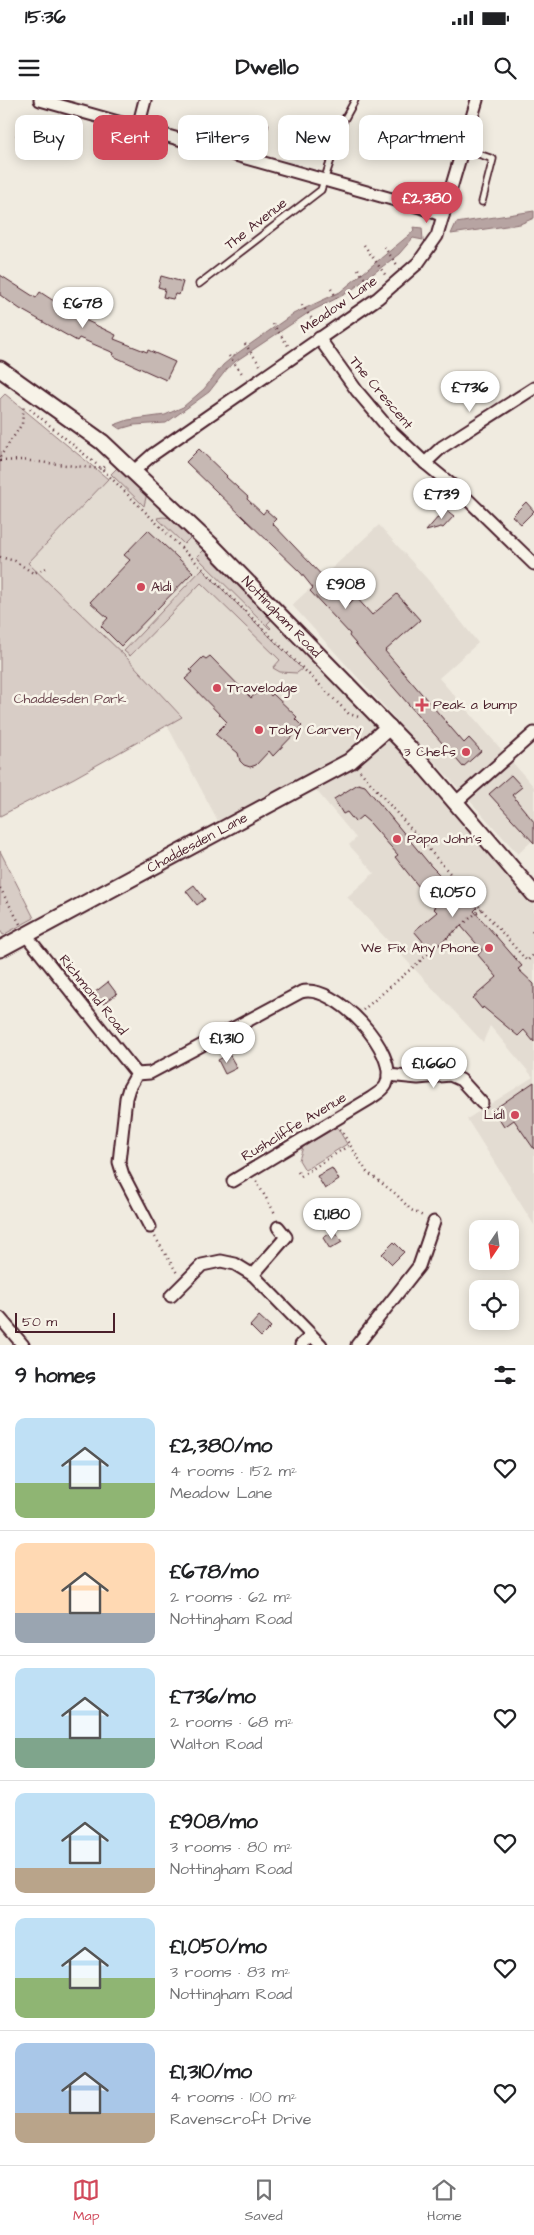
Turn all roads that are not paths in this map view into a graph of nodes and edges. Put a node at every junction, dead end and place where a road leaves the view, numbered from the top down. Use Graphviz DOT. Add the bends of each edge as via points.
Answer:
graph roads {
  1 [pos="40,100"];
  2 [pos="145,100"];
  3 [pos="355,100"];
  4 [pos="477,100"];
  5 [pos="94,115"];
  6 [pos="141,115"];
  7 [pos="473,115"];
  8 [pos="168,136"];
  9 [pos="483,156"];
  10 [pos="461,160"];
  11 [pos="325,180"];
  12 [pos="482,202"];
  13 [pos="443,216"];
  14 [pos="199,284"];
  15 [pos="319,338"];
  16 [pos="0,369"];
  17 [pos="534,388"];
  18 [pos="425,463"];
  19 [pos="134,471"];
  20 [pos="534,564"];
  21 [pos="389,727"];
  22 [pos="534,733"];
  23 [pos="455,803"];
  24 [pos="534,894"];
  25 [pos="25,934"];
  26 [pos="0,950"];
  27 [pos="137,1074"];
  28 [pos="388,1076"];
  29 [pos="482,1103"];
  30 [pos="233,1181"];
  31 [pos="434,1222"];
  32 [pos="150,1227"];
  33 [pos="278,1227"];
  34 [pos="252,1275"];
  35 [pos="171,1296"];
  36 [pos="0,1318"];
  37 [pos="311,1336"];
  38 [pos="22,1345"];
  39 [pos="301,1345"];
  40 [pos="321,1345"];
  41 [pos="357,1345"];
  1 -- 5 [label="street"];
  2 -- 6 [label="street"];
  3 -- 11 [label="lane" via="344,120"];
  4 -- 7 [label="street, Meadow Lane"];
  8 -- 11 [label="street"];
  9 -- 12 [label="lane" via="493,159"];
  10 -- 13 [label="street, Meadow Lane"];
  11 -- 13 [label="street"];
  11 -- 14 [label="lane, The Avenue" via="321,190"];
  13 -- 15 [label="street, Meadow Lane" via="436,236 418,263 378,298"];
  15 -- 18 [label="street, The Crescent" via="381,420"];
  15 -- 19 [label="street, Meadow Lane"];
  16 -- 19 [label="street, Nottingham Road" via="102,442"];
  17 -- 18 [label="street" via="442,446"];
  18 -- 20 [label="street, The Crescent" via="459,491"];
  19 -- 21 [label="street, Nottingham Road" via="218,551"];
  21 -- 23 [label="street, Nottingham Road"];
  21 -- 25 [label="street, Chaddesden Lane" via="350,761"];
  22 -- 23 [label="street"];
  23 -- 24 [label="street, Nottingham Road"];
  25 -- 26 [label="street, Chaddesden Lane"];
  25 -- 27 [label="street, Richmond Road"];
  27 -- 28 [label="street" via="150,1073 305,991 315,991 329,997 367,1030 380,1048"];
  27 -- 32 [label="street" via="126,1098 118,1162"];
  28 -- 29 [label="street" via="450,1075 461,1080"];
  28 -- 30 [label="street, Rushcliffe Avenue" via="383,1089 371,1098"];
  31 -- 41 [label="street" via="419,1266"];
  33 -- 34 [label="street" via="286,1237"];
  34 -- 35 [label="street" via="242,1266 221,1261 202,1265"];
  34 -- 37 [label="street"];
  36 -- 38 [label="street"];
  37 -- 39 [label="street"];
  37 -- 40 [label="street"];
}
